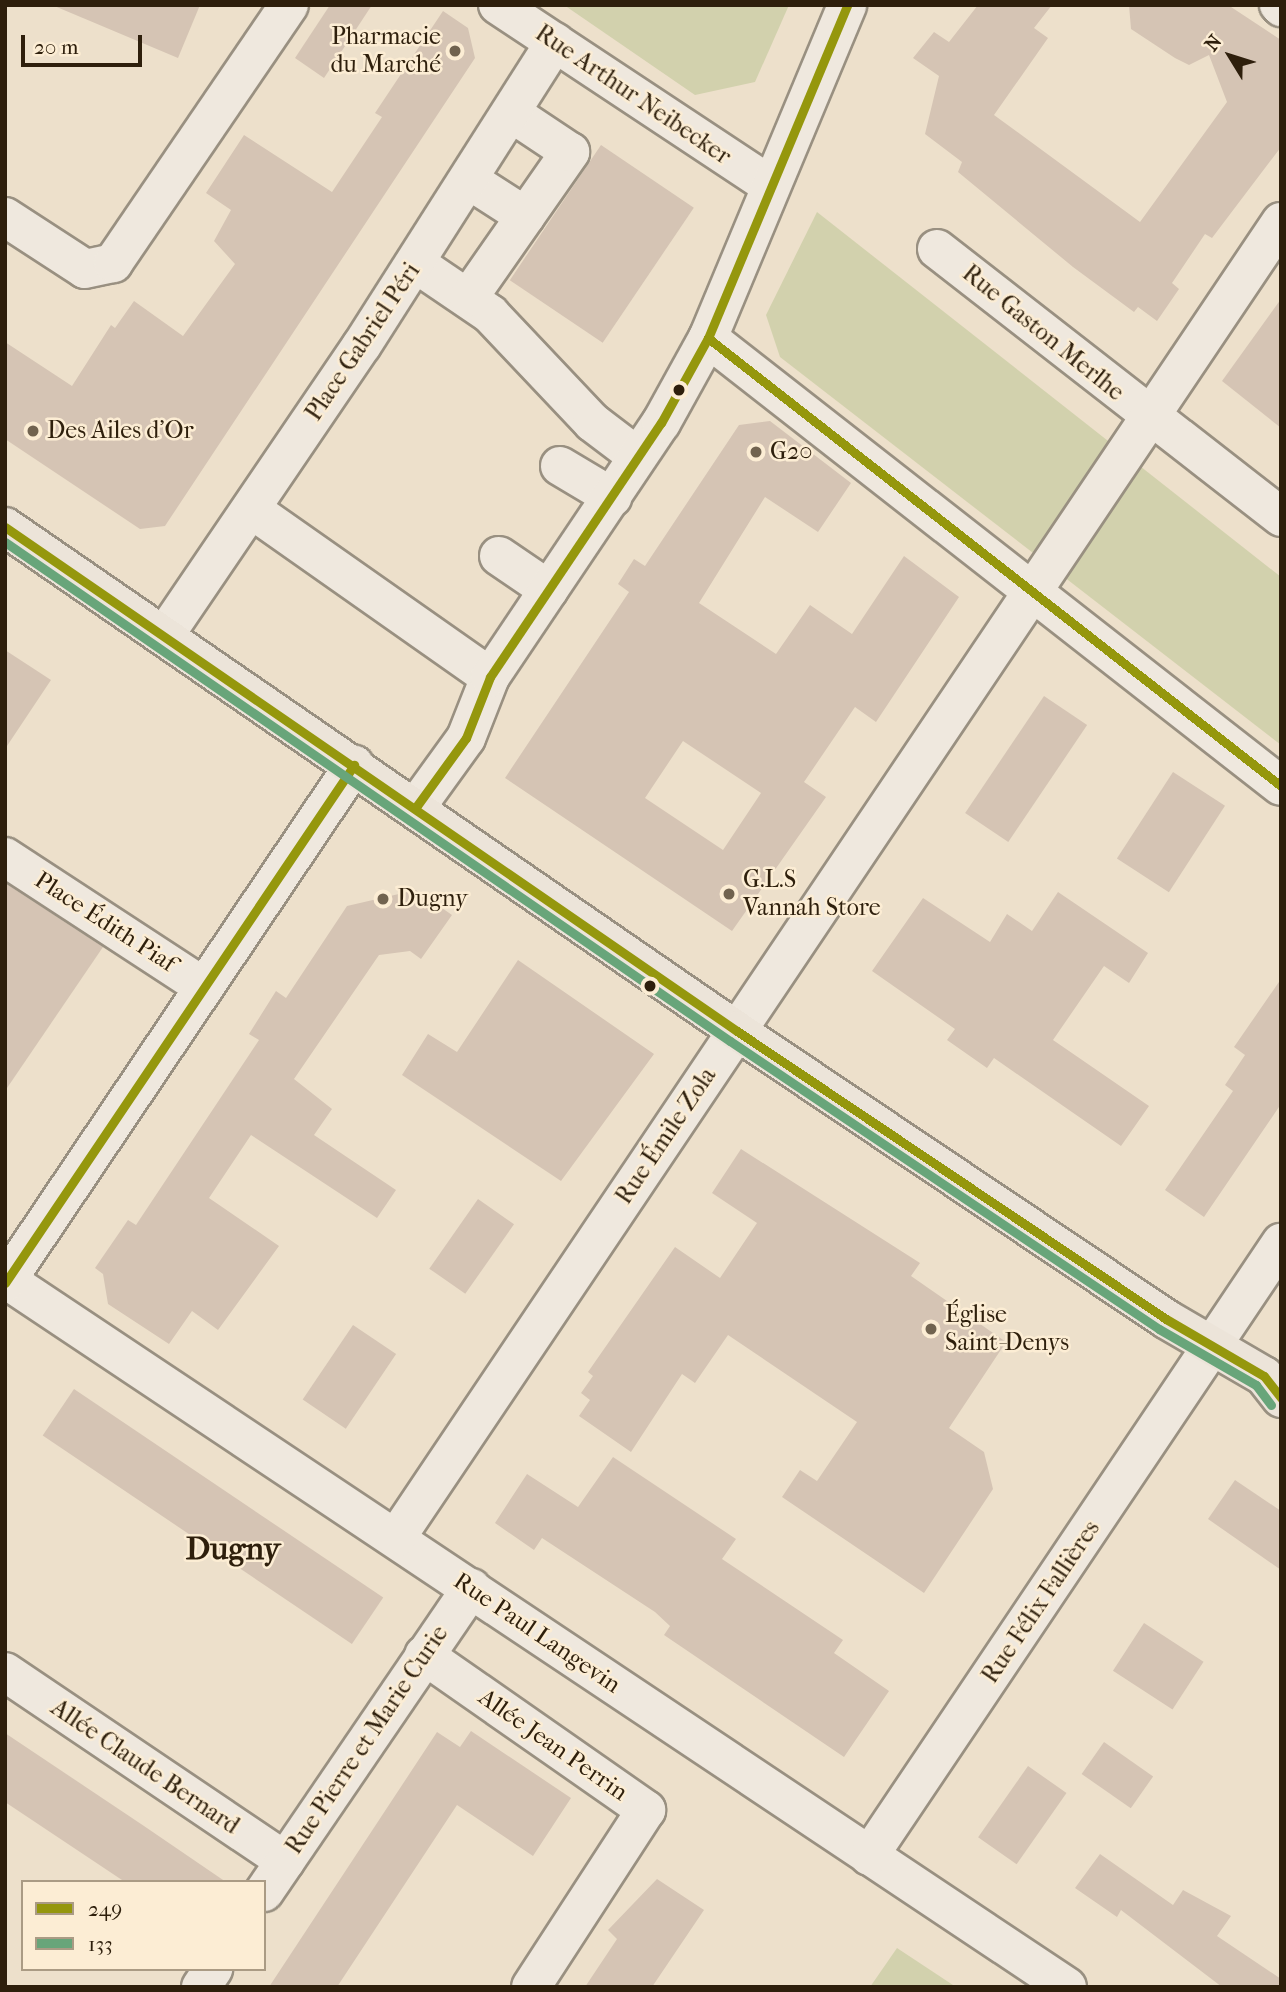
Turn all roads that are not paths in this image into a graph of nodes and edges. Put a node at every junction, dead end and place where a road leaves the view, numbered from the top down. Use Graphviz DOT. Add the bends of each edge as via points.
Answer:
graph roads {
  1 [pos="289,5"];
  2 [pos="498,5"];
  3 [pos="847,5"];
  4 [pos="555,42"];
  5 [pos="513,114"];
  6 [pos="469,180"];
  7 [pos="768,184"];
  8 [pos="525,216"];
  9 [pos="5,217"];
  10 [pos="1281,222"];
  11 [pos="937,249"];
  12 [pos="415,262"];
  13 [pos="469,297"];
  14 [pos="708,338"];
  15 [pos="1149,418"];
  16 [pos="637,456"];
  17 [pos="560,466"];
  18 [pos="612,498"];
  19 [pos="251,509"];
  20 [pos="1281,517"];
  21 [pos="5,527"];
  22 [pos="499,556"];
  23 [pos="549,590"];
  24 [pos="1029,594"];
  25 [pos="164,636"];
  26 [pos="490,677"];
  27 [pos="354,765"];
  28 [pos="1281,786"];
  29 [pos="416,807"];
  30 [pos="5,857"];
  31 [pos="204,987"];
  32 [pos="737,1031"];
  33 [pos="1281,1243"];
  34 [pos="6,1281"];
  35 [pos="1212,1347"];
  36 [pos="1275,1383"];
  37 [pos="396,1538"];
  38 [pos="471,1588"];
  39 [pos="424,1655"];
  40 [pos="5,1672"];
  41 [pos="869,1856"];
  42 [pos="285,1861"];
  43 [pos="266,1889"];
  44 [pos="212,1971"];
  45 [pos="201,1987"];
  46 [pos="531,1987"];
  47 [pos="1067,1987"];
  1 -- 9 [label="street" via="113,263 85,269"];
  2 -- 4 [label="street, Rue Arthur Neibecker"];
  3 -- 7 [label="street"];
  4 -- 5 [label="street, Place Gabriel Péri"];
  4 -- 7 [label="street, Rue Arthur Neibecker"];
  5 -- 6 [label="street, Place Gabriel Péri"];
  5 -- 8 [label="street" via="570,152"];
  6 -- 8 [label="street"];
  6 -- 12 [label="street, Place Gabriel Péri"];
  7 -- 14 [label="street"];
  8 -- 13 [label="street"];
  10 -- 15 [label="street, Rue Gaston Merlhe"];
  11 -- 15 [label="street, Rue Gaston Merlhe"];
  12 -- 13 [label="street"];
  12 -- 19 [label="street, Place Gabriel Péri"];
  13 -- 16 [label="street" via="602,430"];
  14 -- 16 [label="street"];
  14 -- 24 [label="street"];
  15 -- 20 [label="street, Rue Gaston Merlhe"];
  15 -- 24 [label="street, Rue Gaston Merlhe"];
  16 -- 18 [label="street"];
  17 -- 18 [label="street"];
  18 -- 23 [label="street"];
  19 -- 25 [label="street, Place Gabriel Péri"];
  19 -- 26 [label="street"];
  21 -- 25 [label="main road"];
  22 -- 23 [label="street"];
  23 -- 26 [label="street"];
  24 -- 28 [label="street"];
  24 -- 32 [label="street, Rue Émile Zola"];
  25 -- 27 [label="main road"];
  26 -- 29 [label="street" via="466,738"];
  27 -- 29 [label="main road"];
  27 -- 31 [label="street"];
  29 -- 32 [label="main road"];
  30 -- 31 [label="street, Place Édith Piaf"];
  31 -- 34 [label="street"];
  32 -- 35 [label="main road"];
  32 -- 37 [label="street, Rue Émile Zola"];
  33 -- 35 [label="street, Rue Félix Fallières"];
  34 -- 37 [label="street, Rue Paul Langevin"];
  35 -- 36 [label="main road"];
  35 -- 41 [label="street, Rue Félix Fallières"];
  37 -- 38 [label="street, Rue Paul Langevin"];
  38 -- 39 [label="street, Rue Pierre et Marie Curie"];
  38 -- 41 [label="street, Rue Paul Langevin"];
  39 -- 42 [label="street, Rue Pierre et Marie Curie"];
  39 -- 46 [label="street, Allée Jean Perrin" via="646,1810"];
  40 -- 42 [label="street, Allée Claude Bernard"];
  41 -- 47 [label="street, Rue Paul Langevin"];
  42 -- 43 [label="street, Rue Pierre et Marie Curie"];
  44 -- 45 [label="street"];
}
